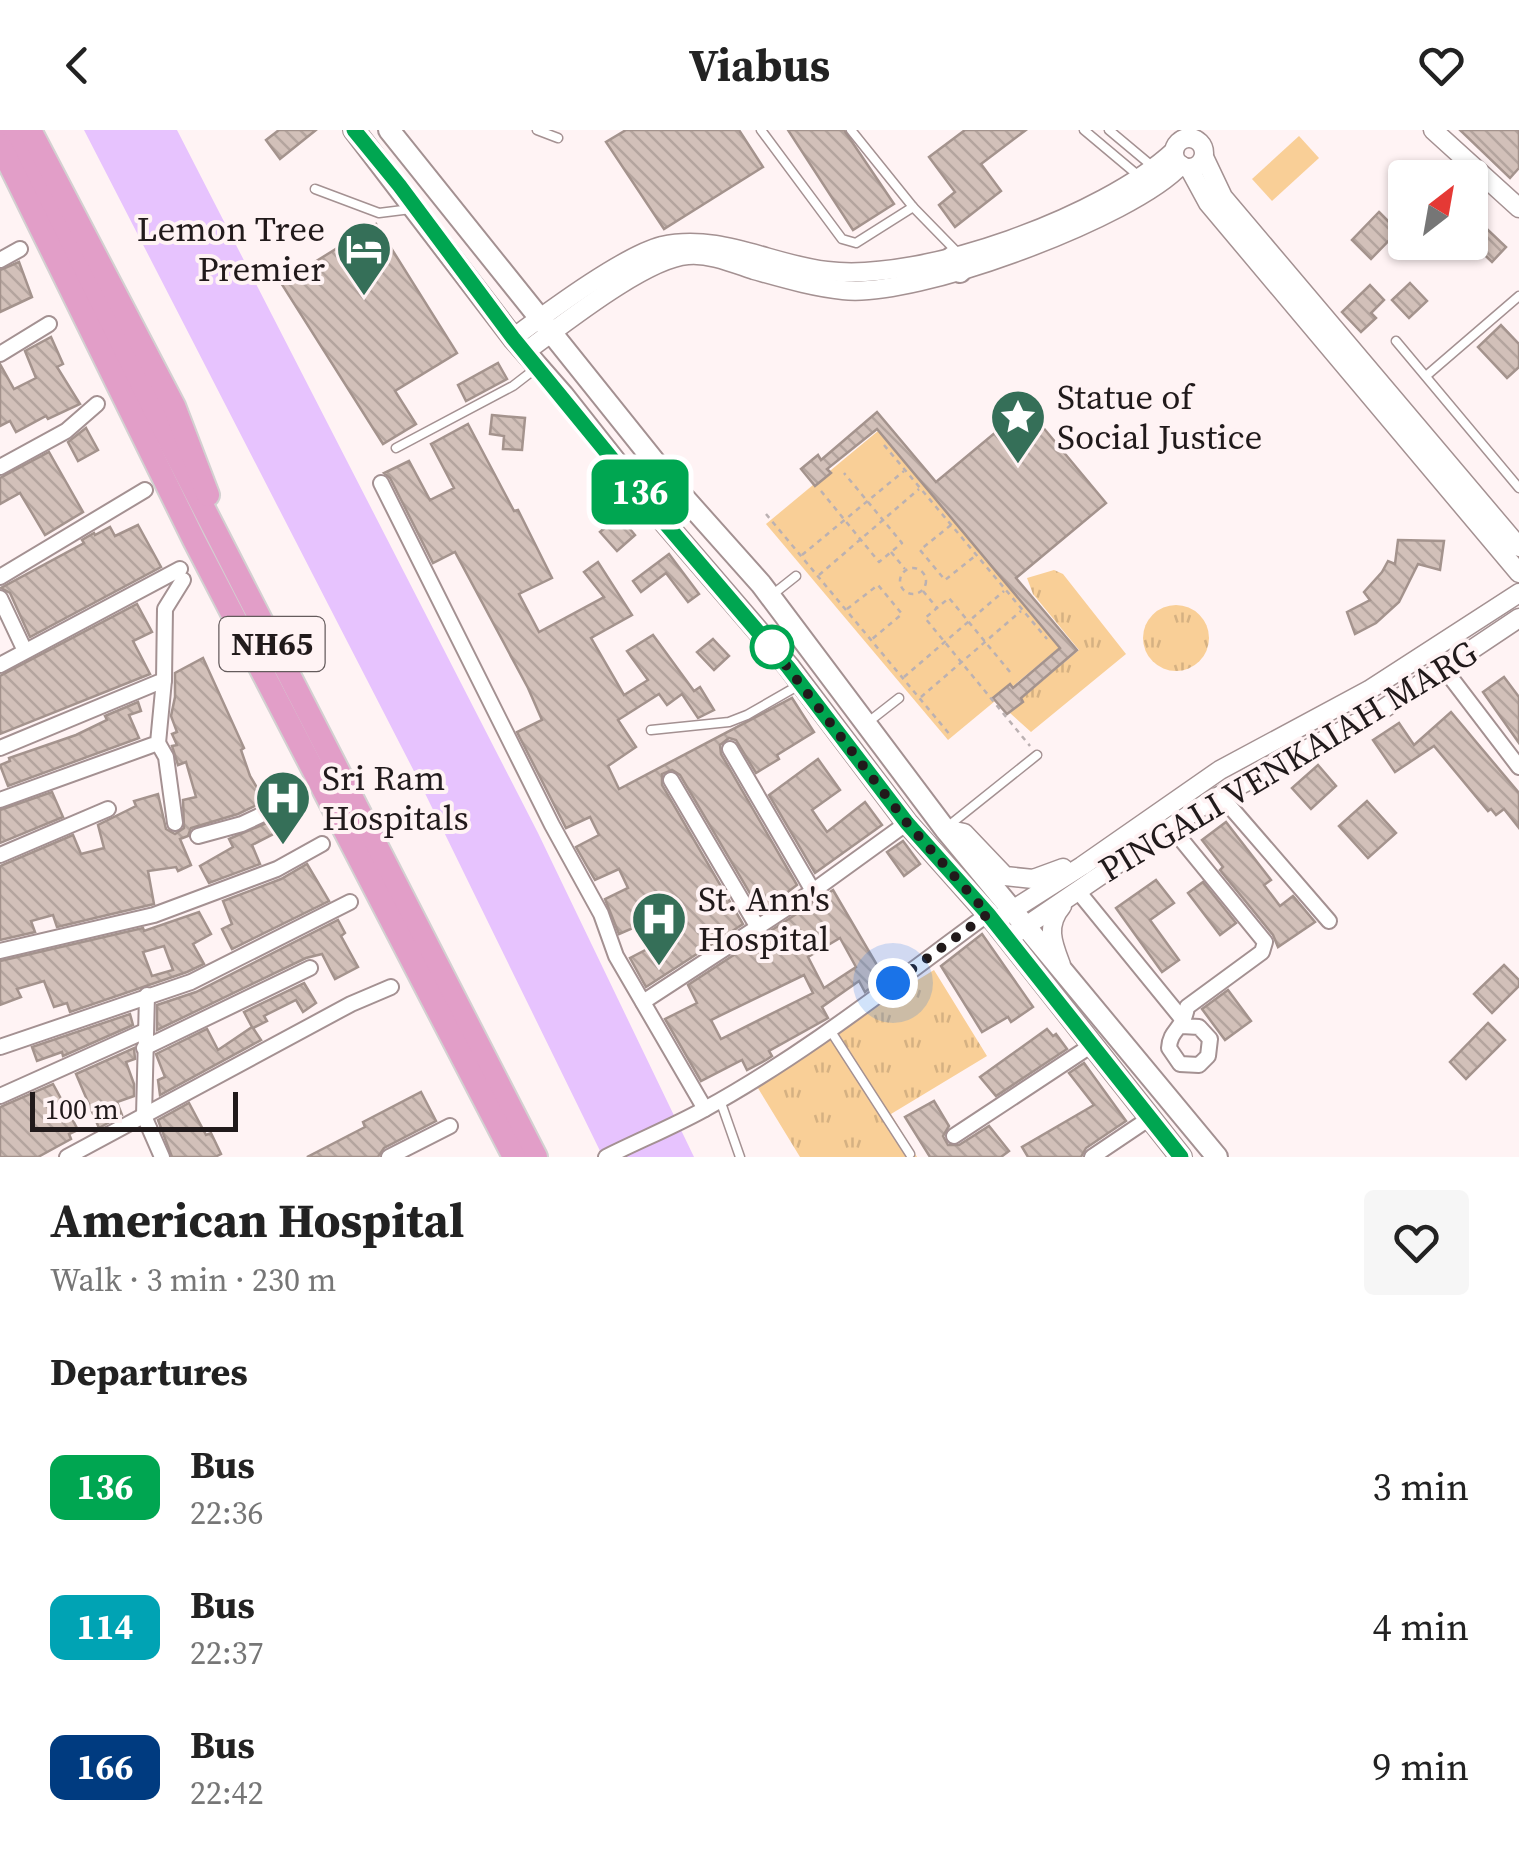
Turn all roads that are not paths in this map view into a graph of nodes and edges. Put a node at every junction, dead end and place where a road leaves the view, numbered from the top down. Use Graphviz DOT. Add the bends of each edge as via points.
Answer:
graph roads {
  1 [pos="10,130"];
  2 [pos="30,130"];
  3 [pos="354,130"];
  4 [pos="390,130"];
  5 [pos="538,130"];
  6 [pos="760,130"];
  7 [pos="852,130"];
  8 [pos="1084,130"];
  9 [pos="1109,130"];
  10 [pos="1433,130"];
  11 [pos="1196,134"];
  12 [pos="558,138"];
  13 [pos="0,144"];
  14 [pos="1187,160"];
  15 [pos="1147,172"];
  16 [pos="315,189"];
  17 [pos="912,207"];
  18 [pos="416,208"];
  19 [pos="1519,208"];
  20 [pos="20,250"];
  21 [pos="0,260"];
  22 [pos="957,261"];
  23 [pos="1519,296"];
  24 [pos="49,324"];
  25 [pos="548,324"];
  26 [pos="1396,340"];
  27 [pos="525,352"];
  28 [pos="0,354"];
  29 [pos="1426,376"];
  30 [pos="97,404"];
  31 [pos="396,448"];
  32 [pos="0,467"];
  33 [pos="382,483"];
  34 [pos="1519,488"];
  35 [pos="145,490"];
  36 [pos="1519,546"];
  37 [pos="227,556"];
  38 [pos="1519,574"];
  39 [pos="796,576"];
  40 [pos="0,578"];
  41 [pos="1519,593"];
  42 [pos="0,598"];
  43 [pos="770,598"];
  44 [pos="1519,618"];
  45 [pos="25,651"];
  46 [pos="0,665"];
  47 [pos="1444,670"];
  48 [pos="164,680"];
  49 [pos="801,684"];
  50 [pos="899,698"];
  51 [pos="864,725"];
  52 [pos="1296,728"];
  53 [pos="651,730"];
  54 [pos="158,742"];
  55 [pos="0,748"];
  56 [pos="730,749"];
  57 [pos="1306,752"];
  58 [pos="1037,755"];
  59 [pos="1519,768"];
  60 [pos="671,780"];
  61 [pos="1220,795"];
  62 [pos="0,800"];
  63 [pos="293,800"];
  64 [pos="108,809"];
  65 [pos="175,823"];
  66 [pos="907,823"];
  67 [pos="1171,827"];
  68 [pos="944,829"];
  69 [pos="198,836"];
  70 [pos="322,844"];
  71 [pos="0,855"];
  72 [pos="1082,866"];
  73 [pos="813,891"];
  74 [pos="1074,892"];
  75 [pos="350,902"];
  76 [pos="1329,920"];
  77 [pos="1005,922"];
  78 [pos="757,926"];
  79 [pos="0,951"];
  80 [pos="310,968"];
  81 [pos="1065,975"];
  82 [pos="391,987"];
  83 [pos="146,995"];
  84 [pos="643,1002"];
  85 [pos="830,1030"];
  86 [pos="145,1031"];
  87 [pos="1092,1045"];
  88 [pos="0,1047"];
  89 [pos="144,1048"];
  90 [pos="492,1094"];
  91 [pos="0,1096"];
  92 [pos="720,1100"];
  93 [pos="700,1111"];
  94 [pos="144,1116"];
  95 [pos="1150,1118"];
  96 [pos="450,1126"];
  97 [pos="954,1136"];
  98 [pos="910,1154"];
  99 [pos="68,1157"];
  100 [pos="162,1157"];
  101 [pos="389,1157"];
  102 [pos="514,1157"];
  103 [pos="536,1157"];
  104 [pos="606,1157"];
  105 [pos="740,1157"];
  106 [pos="1092,1157"];
  107 [pos="1181,1157"];
  108 [pos="1217,1157"];
  1 -- 37 [label="highway, NH65"];
  2 -- 37 [label="highway" via="174,406"];
  3 -- 18 [label="main road"];
  4 -- 25 [label="main road"];
  5 -- 12 [label="lane"];
  6 -- 17 [label="lane" via="848,243"];
  7 -- 17 [label="lane"];
  8 -- 15 [label="lane"];
  9 -- 15 [label="lane"];
  10 -- 19 [label="street"];
  11 -- 14 [label="street" via="1180,140"];
  13 -- 90 [label="highway, NH65" via="141,435"];
  14 -- 15 [label="street"];
  14 -- 22 [label="street" via="1164,182 1108,214"];
  14 -- 36 [label="street"];
  14 -- 38 [label="street" via="1208,203"];
  15 -- 22 [label="street"];
  16 -- 18 [label="lane" via="379,213"];
  17 -- 22 [label="lane"];
  18 -- 27 [label="main road"];
  20 -- 21 [label="street"];
  22 -- 25 [label="street" via="866,274 809,268 736,248 667,245 631,260"];
  23 -- 29 [label="lane"];
  24 -- 28 [label="street"];
  25 -- 27 [label="street"];
  25 -- 43 [label="main road"];
  26 -- 29 [label="lane"];
  27 -- 31 [label="lane" via="513,386"];
  27 -- 49 [label="main road"];
  29 -- 34 [label="lane"];
  30 -- 32 [label="street" via="66,431"];
  33 -- 84 [label="street"];
  35 -- 40 [label="street"];
  37 -- 90 [label="highway, NH65" via="366,822"];
  39 -- 43 [label="lane"];
  41 -- 52 [label="street, PINGALI VENKAIAH MARG" via="1369,690"];
  42 -- 45 [label="street"];
  43 -- 51 [label="main road"];
  44 -- 47 [label="street, PINGALI VENKAIAH MARG"];
  45 -- 46 [label="street"];
  45 -- 48 [label="street" via="182,575 165,609"];
  47 -- 57 [label="street, PINGALI VENKAIAH MARG"];
  47 -- 59 [label="street"];
  48 -- 54 [label="street"];
  48 -- 55 [label="street"];
  49 -- 53 [label="lane" via="729,722"];
  49 -- 66 [label="main road"];
  50 -- 51 [label="lane"];
  51 -- 68 [label="main road"];
  52 -- 57 [label="street"];
  52 -- 72 [label="street, PINGALI VENKAIAH MARG" via="1220,770"];
  54 -- 62 [label="street"];
  54 -- 65 [label="street"];
  56 -- 73 [label="street"];
  57 -- 61 [label="street, PINGALI VENKAIAH MARG"];
  58 -- 68 [label="lane"];
  60 -- 78 [label="street"];
  61 -- 67 [label="street, PINGALI VENKAIAH MARG"];
  61 -- 76 [label="street"];
  63 -- 69 [label="street"];
  64 -- 71 [label="street"];
  66 -- 73 [label="street"];
  66 -- 77 [label="main road"];
  67 -- 74 [label="street, PINGALI VENKAIAH MARG"];
  67 -- 74 [label="street" via="1265,942 1262,952 1186,1007 1182,1023"];
  68 -- 72 [label="street" via="964,833 1005,876 1033,879"];
  68 -- 77 [label="main road"];
  70 -- 79 [label="street" via="277,869 154,915"];
  72 -- 77 [label="street, PINGALI VENKAIAH MARG"];
  73 -- 78 [label="street"];
  74 -- 77 [label="street, PINGALI VENKAIAH MARG"];
  74 -- 81 [label="street" via="1056,912 1051,931"];
  75 -- 83 [label="street" via="191,982"];
  77 -- 81 [label="main road"];
  77 -- 85 [label="street"];
  77 -- 87 [label="main road"];
  78 -- 84 [label="street"];
  80 -- 89 [label="street"];
  81 -- 108 [label="main road"];
  82 -- 94 [label="street"];
  83 -- 86 [label="street"];
  83 -- 88 [label="street"];
  84 -- 93 [label="street"];
  85 -- 92 [label="street"];
  85 -- 98 [label="lane"];
  86 -- 89 [label="street"];
  86 -- 91 [label="street"];
  87 -- 95 [label="main road"];
  87 -- 97 [label="street"];
  89 -- 94 [label="street"];
  90 -- 102 [label="highway, NH65"];
  90 -- 103 [label="highway, NH65"];
  92 -- 93 [label="street"];
  92 -- 105 [label="lane"];
  93 -- 104 [label="street"];
  94 -- 99 [label="street"];
  94 -- 100 [label="street"];
  95 -- 106 [label="street"];
  95 -- 107 [label="main road"];
  96 -- 101 [label="street"];
}
